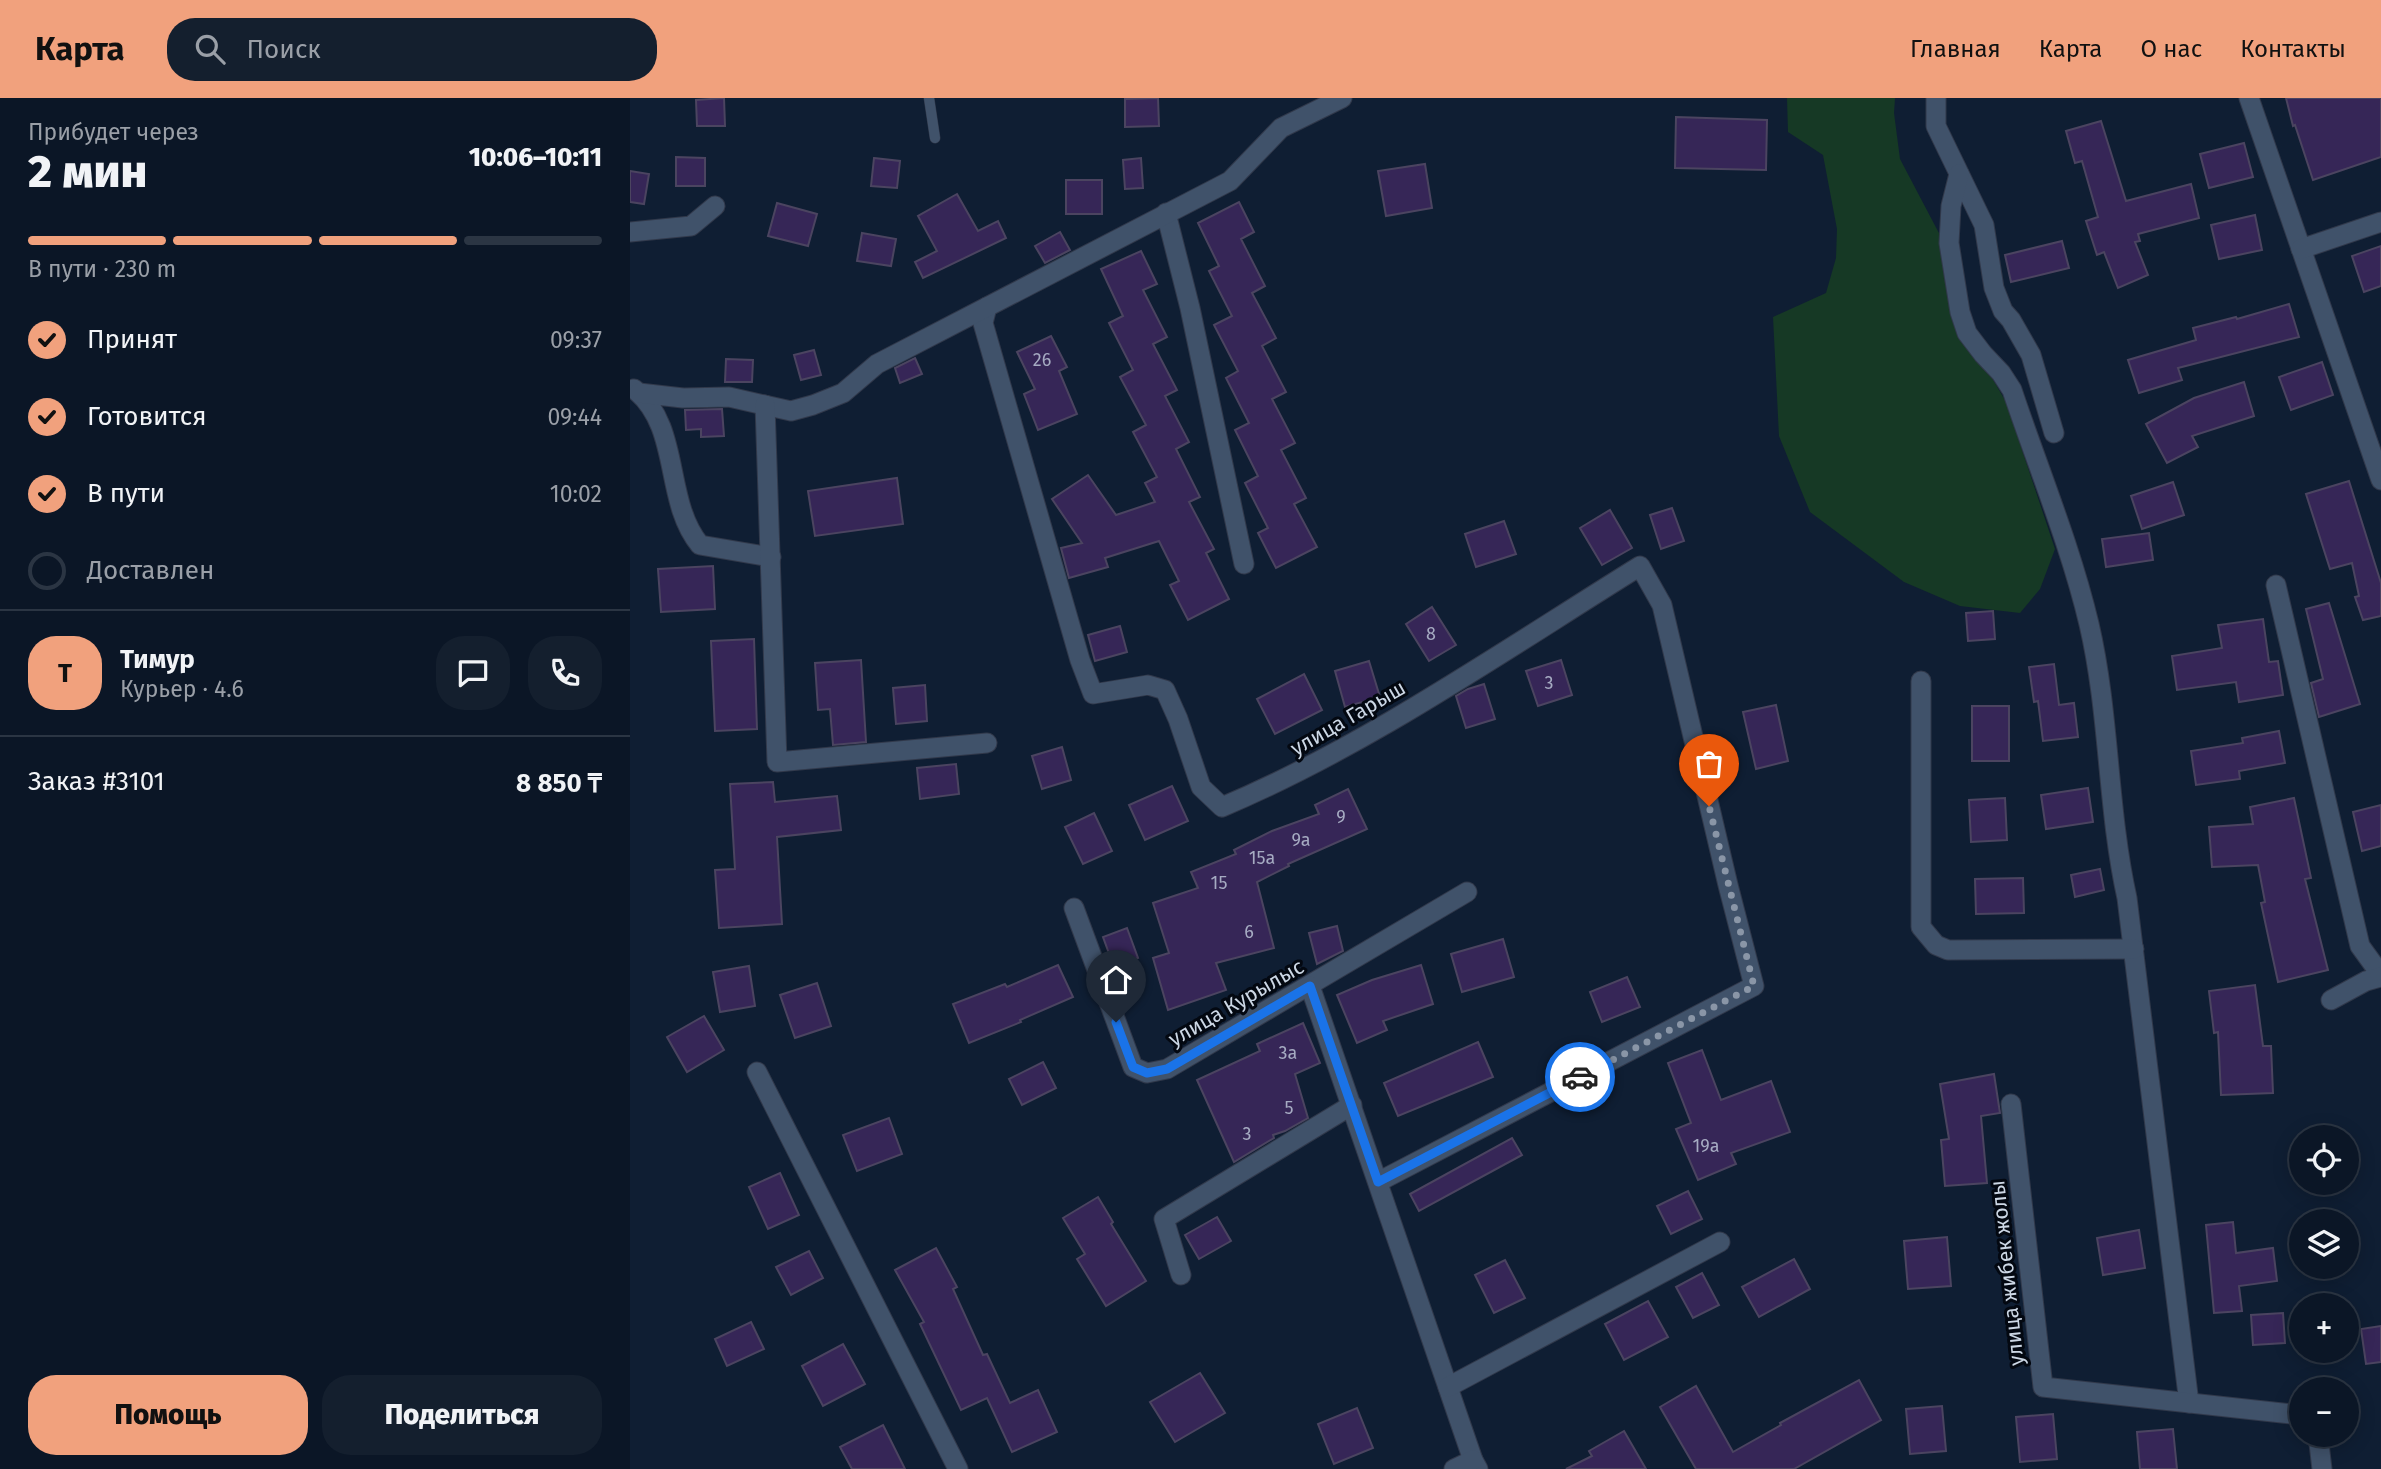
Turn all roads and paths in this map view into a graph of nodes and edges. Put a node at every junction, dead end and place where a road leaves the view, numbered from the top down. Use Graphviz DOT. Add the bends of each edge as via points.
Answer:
graph roads {
  1 [pos="929,98"];
  2 [pos="1342,98"];
  3 [pos="1936,98"];
  4 [pos="2249,98"];
  5 [pos="935,138"];
  6 [pos="1959,174"];
  7 [pos="715,206"];
  8 [pos="1166,213"];
  9 [pos="2381,222"];
  10 [pos="630,232"];
  11 [pos="2301,249"];
  12 [pos="988,307"];
  13 [pos="635,390"];
  14 [pos="765,405"];
  15 [pos="2054,433"];
  16 [pos="2380,474"];
  17 [pos="771,557"];
  18 [pos="1244,564"];
  19 [pos="2276,585"];
  20 [pos="1921,681"];
  21 [pos="987,743"];
  22 [pos="1467,892"];
  23 [pos="1074,908"];
  24 [pos="2134,949"];
  25 [pos="2381,976"];
  26 [pos="1310,986"];
  27 [pos="2331,1000"];
  28 [pos="757,1072"];
  29 [pos="2011,1104"];
  30 [pos="1352,1105"];
  31 [pos="1378,1182"];
  32 [pos="1720,1242"];
  33 [pos="1181,1275"];
  34 [pos="1448,1387"];
  35 [pos="2189,1403"];
  36 [pos="2289,1414"];
  37 [pos="2319,1447"];
  38 [pos="1476,1465"];
  39 [pos="958,1469"];
  40 [pos="1454,1469"];
  41 [pos="2322,1469"];
  1 -- 5 [label="lane"];
  2 -- 8 [label="street" via="1281,128 1230,181"];
  3 -- 6 [label="street" via="1936,126"];
  4 -- 11 [label="street"];
  6 -- 15 [label="street" via="1984,225 1994,289 2031,355"];
  6 -- 24 [label="street" via="1949,243 1960,312 1967,333 2012,390 2089,624"];
  7 -- 10 [label="street" via="691,226"];
  8 -- 12 [label="street"];
  8 -- 18 [label="street"];
  9 -- 11 [label="street"];
  11 -- 16 [label="street"];
  12 -- 14 [label="street" via="877,364 843,393 791,411"];
  12 -- 31 [label="street, улица Гарыш" via="983,323 1093,694 1148,685 1165,690 1201,787 1222,807 1279,783 1408,710 1640,566 1662,605 1754,986"];
  13 -- 14 [label="street" via="683,398 729,397"];
  13 -- 17 [label="street" via="660,420 688,531 700,545"];
  14 -- 17 [label="street"];
  17 -- 21 [label="street" via="777,762"];
  19 -- 25 [label="street" via="2360,946"];
  20 -- 24 [label="street" via="1921,927 1936,945 1948,950"];
  22 -- 26 [label="street, улица Курылыс"];
  23 -- 26 [label="street, улица Курылыс" via="1133,1067 1147,1073 1167,1069"];
  24 -- 35 [label="street"];
  25 -- 27 [label="street"];
  26 -- 30 [label="street"];
  28 -- 39 [label="street"];
  29 -- 35 [label="street, улица жибек жолы" via="2043,1387"];
  30 -- 31 [label="street"];
  30 -- 33 [label="street" via="1164,1219"];
  31 -- 34 [label="street"];
  32 -- 34 [label="street"];
  34 -- 38 [label="street"];
  35 -- 36 [label="street, улица жибек жолы"];
  37 -- 41 [label="street"];
  38 -- 40 [label="street"];
}
